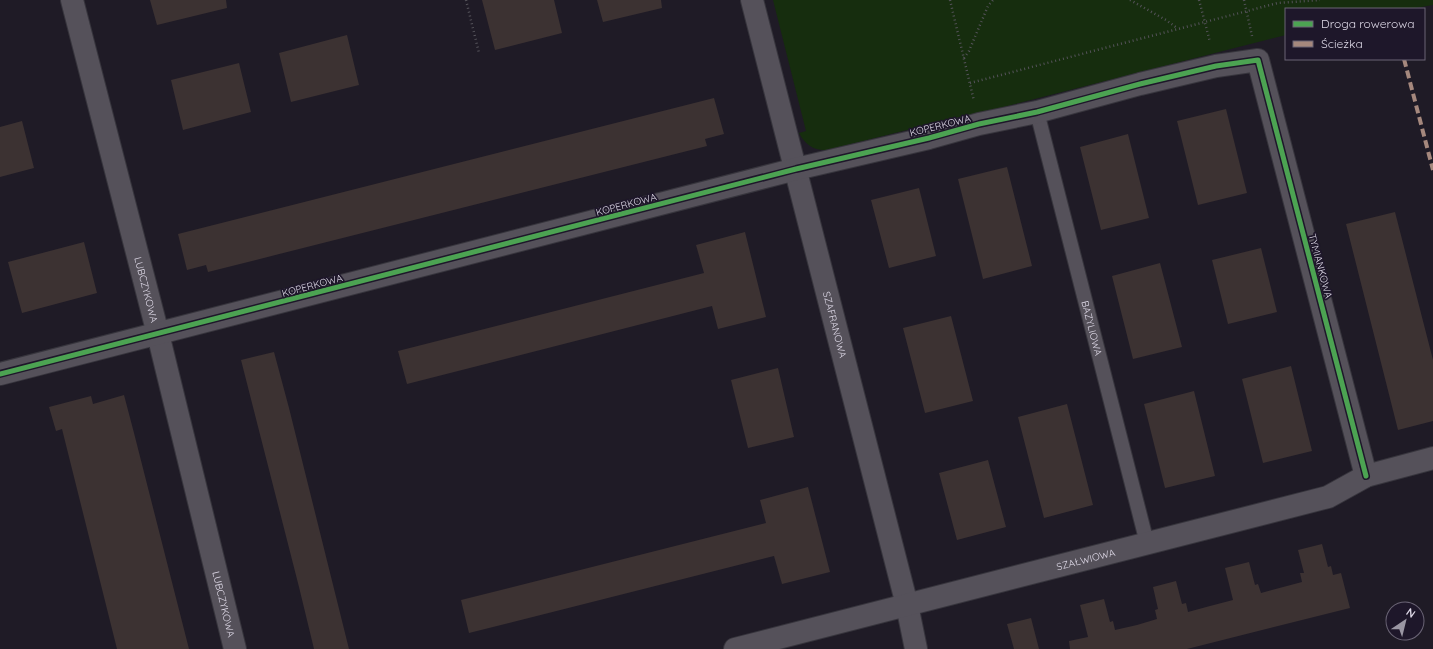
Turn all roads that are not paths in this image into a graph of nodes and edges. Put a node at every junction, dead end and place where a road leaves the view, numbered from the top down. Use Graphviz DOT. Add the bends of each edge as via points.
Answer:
graph roads {
  1 [pos="72,0"];
  2 [pos="752,0"];
  3 [pos="1258,60"];
  4 [pos="1037,112"];
  5 [pos="796,169"];
  6 [pos="158,334"];
  7 [pos="0,374"];
  8 [pos="1433,458"];
  9 [pos="1366,476"];
  10 [pos="1147,543"];
  11 [pos="907,605"];
  12 [pos="235,649"];
  13 [pos="735,649"];
  14 [pos="916,649"];
  1 -- 6 [label="street, LUBCZYKOWA"];
  2 -- 5 [label="street, SZAFRANOWA"];
  3 -- 4 [label="street, KOPERKOWA" via="1216,66"];
  3 -- 9 [label="street, TYMIANKOWA"];
  4 -- 5 [label="street, KOPERKOWA"];
  4 -- 10 [label="lane, BAZYLIOWA"];
  5 -- 6 [label="street, KOPERKOWA"];
  5 -- 11 [label="street, SZAFRANOWA"];
  6 -- 7 [label="street, KOPERKOWA"];
  6 -- 12 [label="street, LUBCZYKOWA"];
  8 -- 9 [label="street, SZAŁWIOWA"];
  9 -- 10 [label="street, SZAŁWIOWA" via="1328,497"];
  10 -- 11 [label="street, SZAŁWIOWA"];
  11 -- 13 [label="street, SZAŁWIOWA"];
  11 -- 14 [label="street, SZAFRANOWA"];
}
